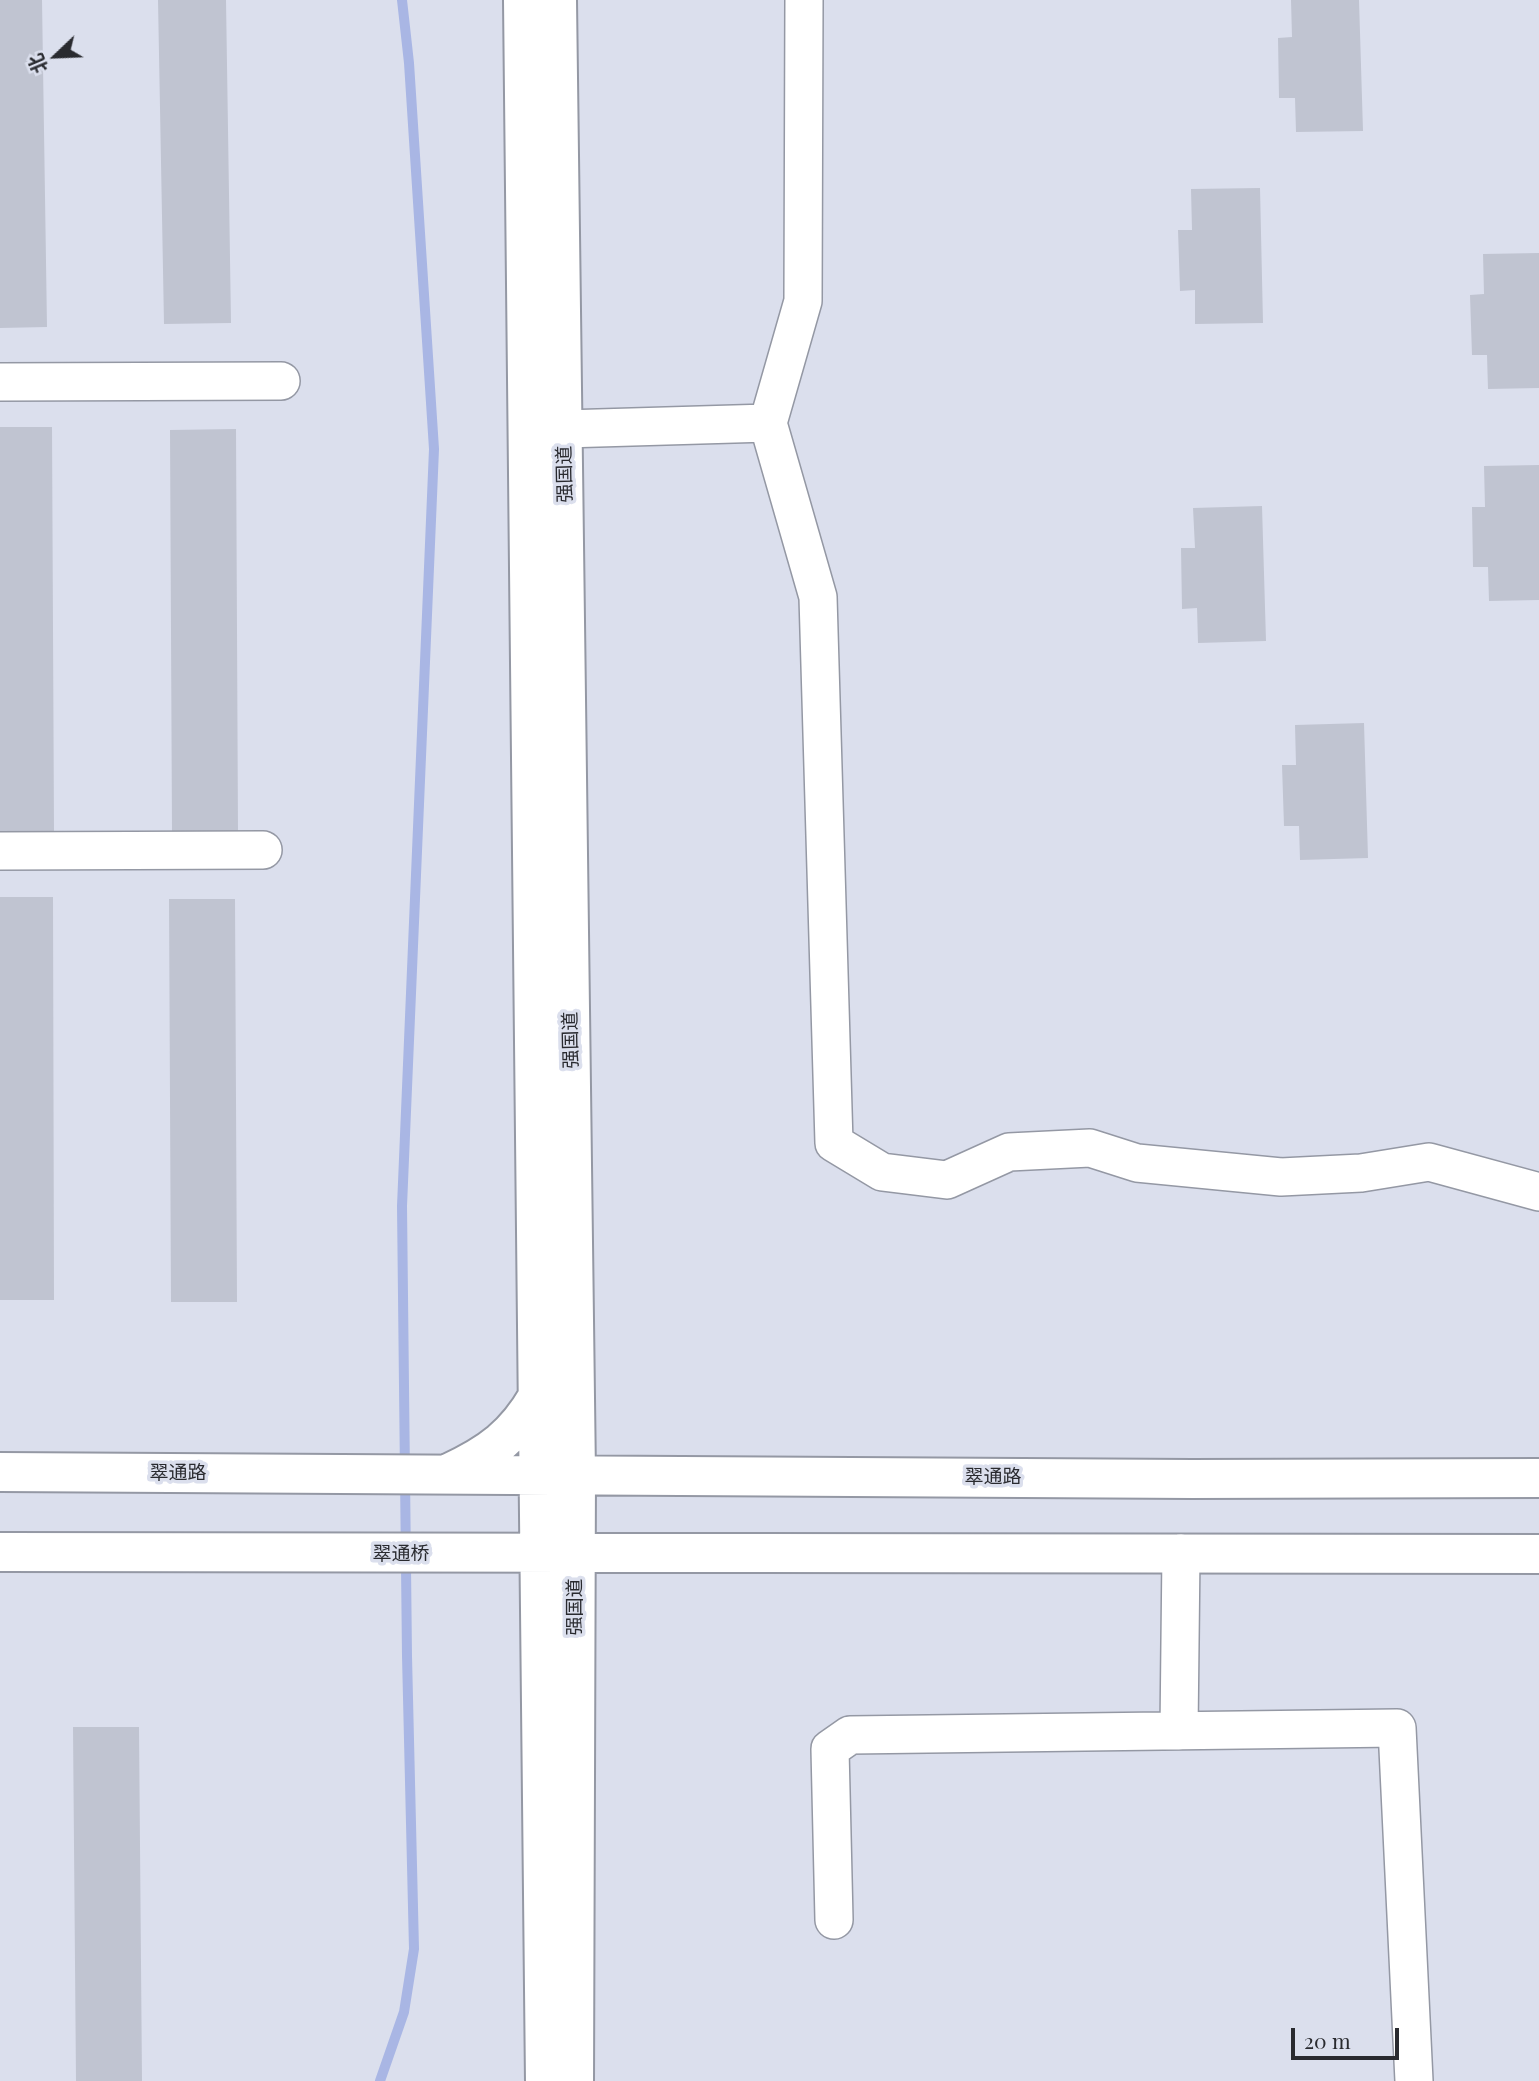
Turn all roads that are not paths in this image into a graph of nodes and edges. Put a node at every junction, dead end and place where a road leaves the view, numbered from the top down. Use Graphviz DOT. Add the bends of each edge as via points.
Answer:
graph roads {
  1 [pos="523,0"];
  2 [pos="557,0"];
  3 [pos="804,0"];
  4 [pos="0,382"];
  5 [pos="281,382"];
  6 [pos="768,423"];
  7 [pos="564,429"];
  8 [pos="263,850"];
  9 [pos="0,851"];
  10 [pos="1539,1192"];
  11 [pos="537,1396"];
  12 [pos="0,1472"];
  13 [pos="447,1474"];
  14 [pos="1539,1478"];
  15 [pos="553,1482"];
  16 [pos="0,1552"];
  17 [pos="1181,1553"];
  18 [pos="448,1554"];
  19 [pos="557,1554"];
  20 [pos="1539,1554"];
  21 [pos="1179,1731"];
  22 [pos="834,1920"];
  23 [pos="545,2081"];
  24 [pos="574,2081"];
  25 [pos="1414,2081"];
  1 -- 11 [label="main road, 强国道"];
  2 -- 7 [label="main road, 强国道"];
  3 -- 6 [label="street" via="803,301"];
  4 -- 5 [label="street"];
  6 -- 7 [label="street"];
  6 -- 10 [label="street" via="818,597 834,1143 882,1172 947,1180 1009,1152 1090,1148 1137,1163 1281,1177 1361,1173 1429,1162"];
  7 -- 15 [label="main road, 强国道" via="575,1395 564,1460"];
  8 -- 9 [label="street"];
  11 -- 13 [label="main road" via="512,1433 484,1455"];
  11 -- 15 [label="main road, 强国道"];
  12 -- 13 [label="main road, 翠通路"];
  13 -- 15 [label="main road, 翠通路"];
  14 -- 15 [label="main road, 翠通路"];
  15 -- 18 [label="main road" via="512,1526 482,1544"];
  15 -- 19 [label="main road, 强国道"];
  16 -- 18 [label="main road, 翠通桥"];
  17 -- 19 [label="main road"];
  17 -- 20 [label="main road"];
  17 -- 21 [label="street"];
  18 -- 19 [label="main road"];
  19 -- 23 [label="main road, 强国道"];
  19 -- 24 [label="main road, 强国道"];
  21 -- 22 [label="street" via="850,1735 830,1749"];
  21 -- 25 [label="street" via="1397,1728"];
}
